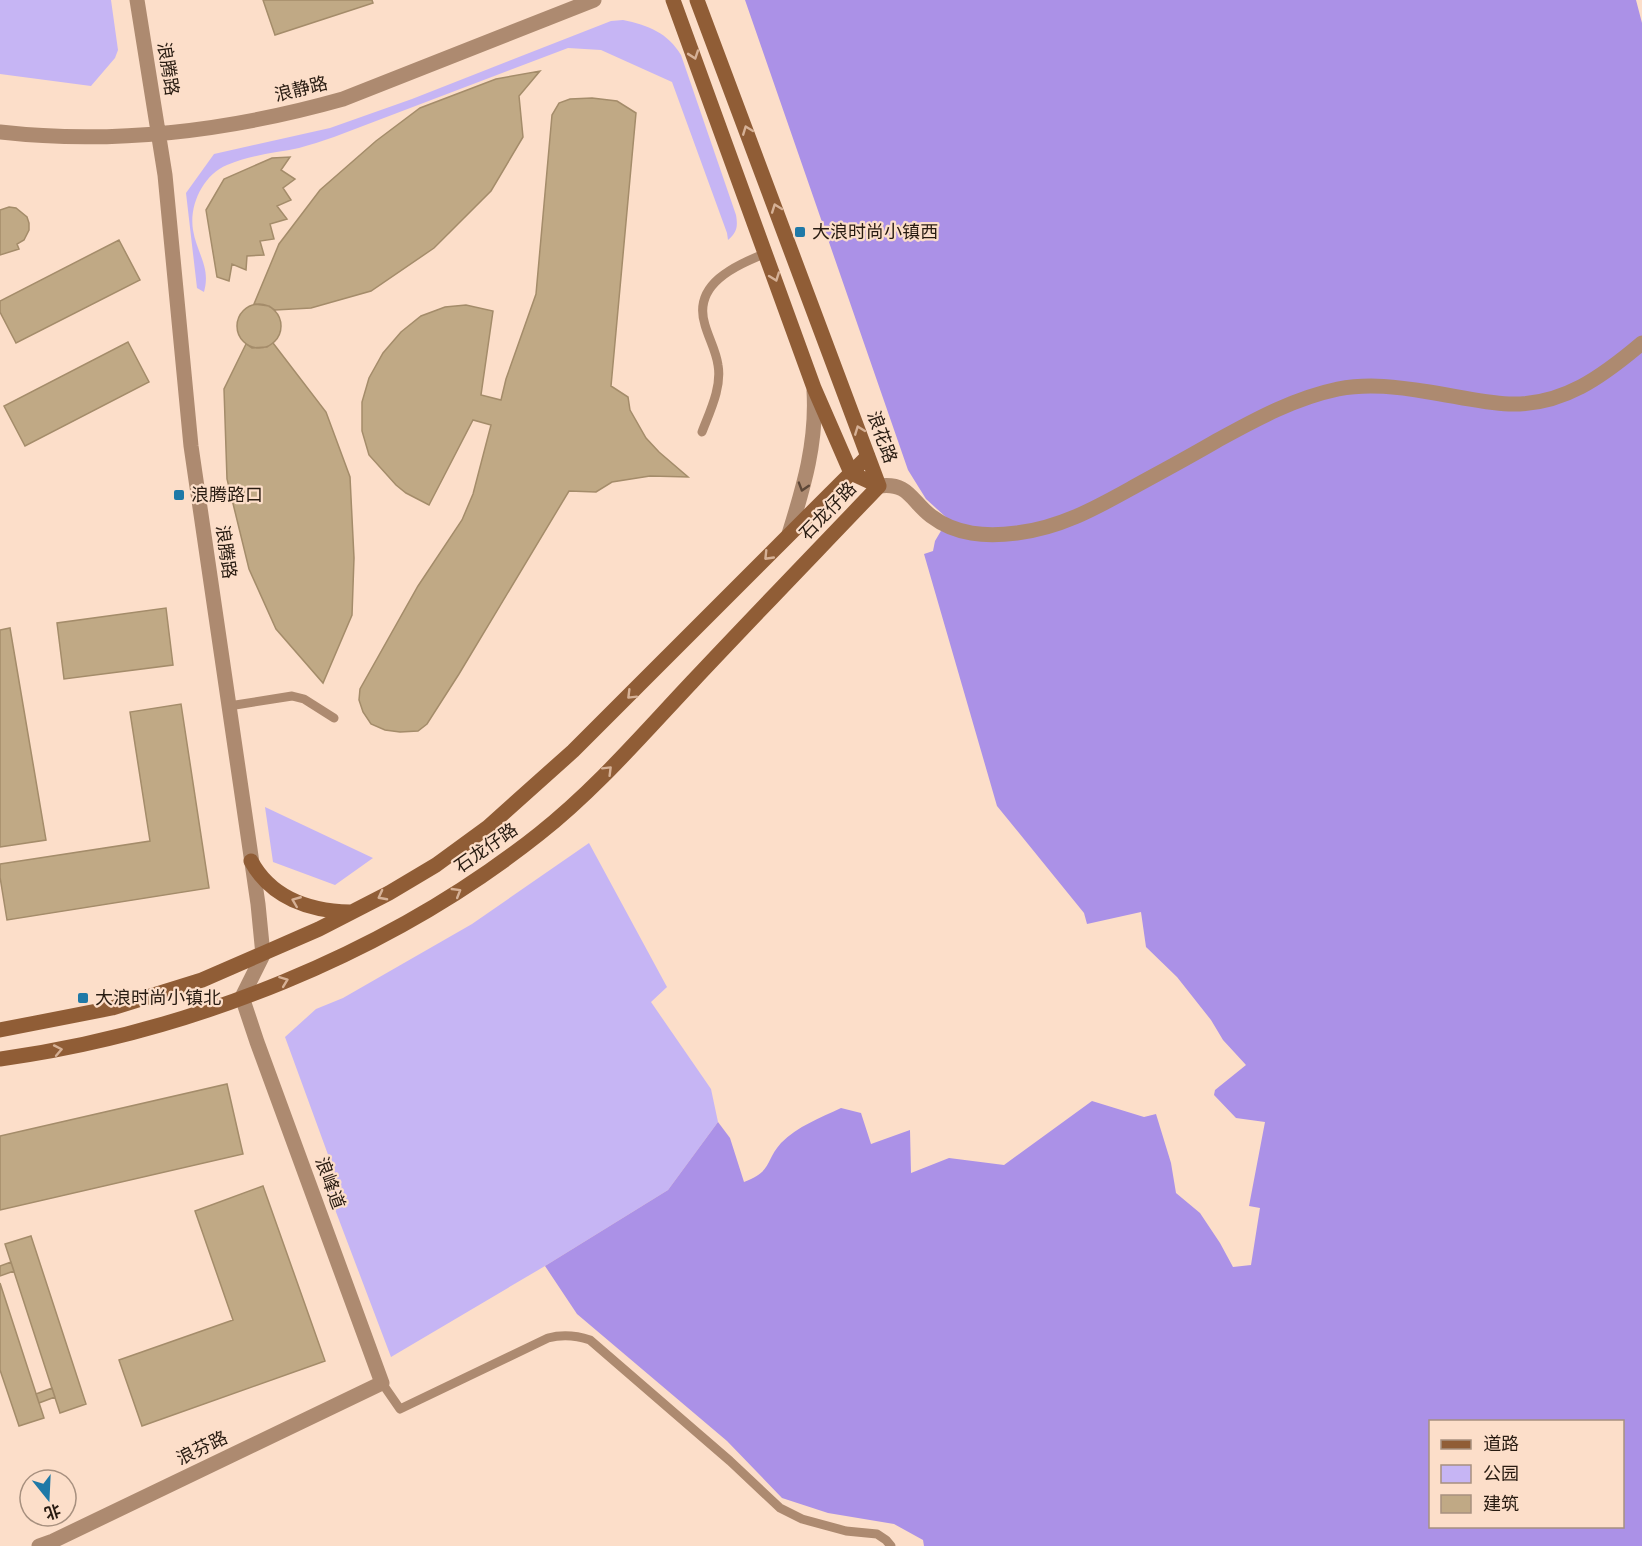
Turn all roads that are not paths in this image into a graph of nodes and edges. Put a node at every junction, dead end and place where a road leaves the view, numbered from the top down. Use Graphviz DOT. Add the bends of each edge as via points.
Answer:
graph roads {
  1 [pos="137,0"];
  2 [pos="594,0"];
  3 [pos="673,0"];
  4 [pos="697,0"];
  5 [pos="0,132"];
  6 [pos="159,132"];
  7 [pos="766,253"];
  8 [pos="1642,343"];
  9 [pos="814,388"];
  10 [pos="702,432"];
  11 [pos="868,456"];
  12 [pos="850,473"];
  13 [pos="879,486"];
  14 [pos="789,534"];
  15 [pos="229,706"];
  16 [pos="334,718"];
  17 [pos="251,861"];
  18 [pos="353,912"];
  19 [pos="262,955"];
  20 [pos="242,997"];
  21 [pos="0,1030"];
  22 [pos="0,1059"];
  23 [pos="382,1383"];
  24 [pos="39,1546"];
  25 [pos="891,1546"];
  1 -- 6 [label="street, 浪腾路"];
  2 -- 6 [label="street, 浪静路" via="343,99 256,120"];
  3 -- 7 [label="main road, one-way"];
  11 -- 4 [label="main road, 浪花路, one-way"];
  5 -- 6 [label="street, 浪静路" via="119,137"];
  6 -- 15 [label="street, 浪腾路" via="191,446"];
  7 -- 9 [label="main road, one-way"];
  7 -- 10 [label="lane" via="729,270 703,300 704,324 719,374"];
  8 -- 13 [label="street" via="1589,384 1545,401 1509,404 1393,386 1339,389 1313,396 1251,422 1078,517 1032,531 987,535 963,532 929,515 899,487"];
  9 -- 12 [label="main road"];
  9 -- 14 [label="street, one-way" via="812,452"];
  11 -- 12 [label="main road, 石龙仔路"];
  11 -- 13 [label="main road, 浪花路"];
  12 -- 13 [label="main road, 浪花路"];
  12 -- 14 [label="main road, 石龙仔路"];
  20 -- 13 [label="main road, 石龙仔路, one-way" via="314,969 415,917 466,887 538,835 637,741"];
  14 -- 18 [label="main road, 石龙仔路, one-way" via="602,724 514,806 436,865"];
  15 -- 16 [label="lane" via="292,696"];
  15 -- 17 [label="street, 浪腾路"];
  18 -- 17 [label="main road, one-way" via="314,908 281,895 258,875"];
  17 -- 19 [label="street, 浪腾路"];
  18 -- 19 [label="main road, 石龙仔路"];
  19 -- 20 [label="street, 浪腾路"];
  19 -- 21 [label="main road, 石龙仔路" via="147,998 76,1017"];
  22 -- 20 [label="main road, 石龙仔路, one-way" via="142,1031"];
  20 -- 23 [label="street, 浪峰道"];
  23 -- 24 [label="street, 浪芬路"];
  23 -- 25 [label="lane" via="399,1409 548,1338 560,1335 590,1340 780,1508 802,1520 878,1534"];
}
